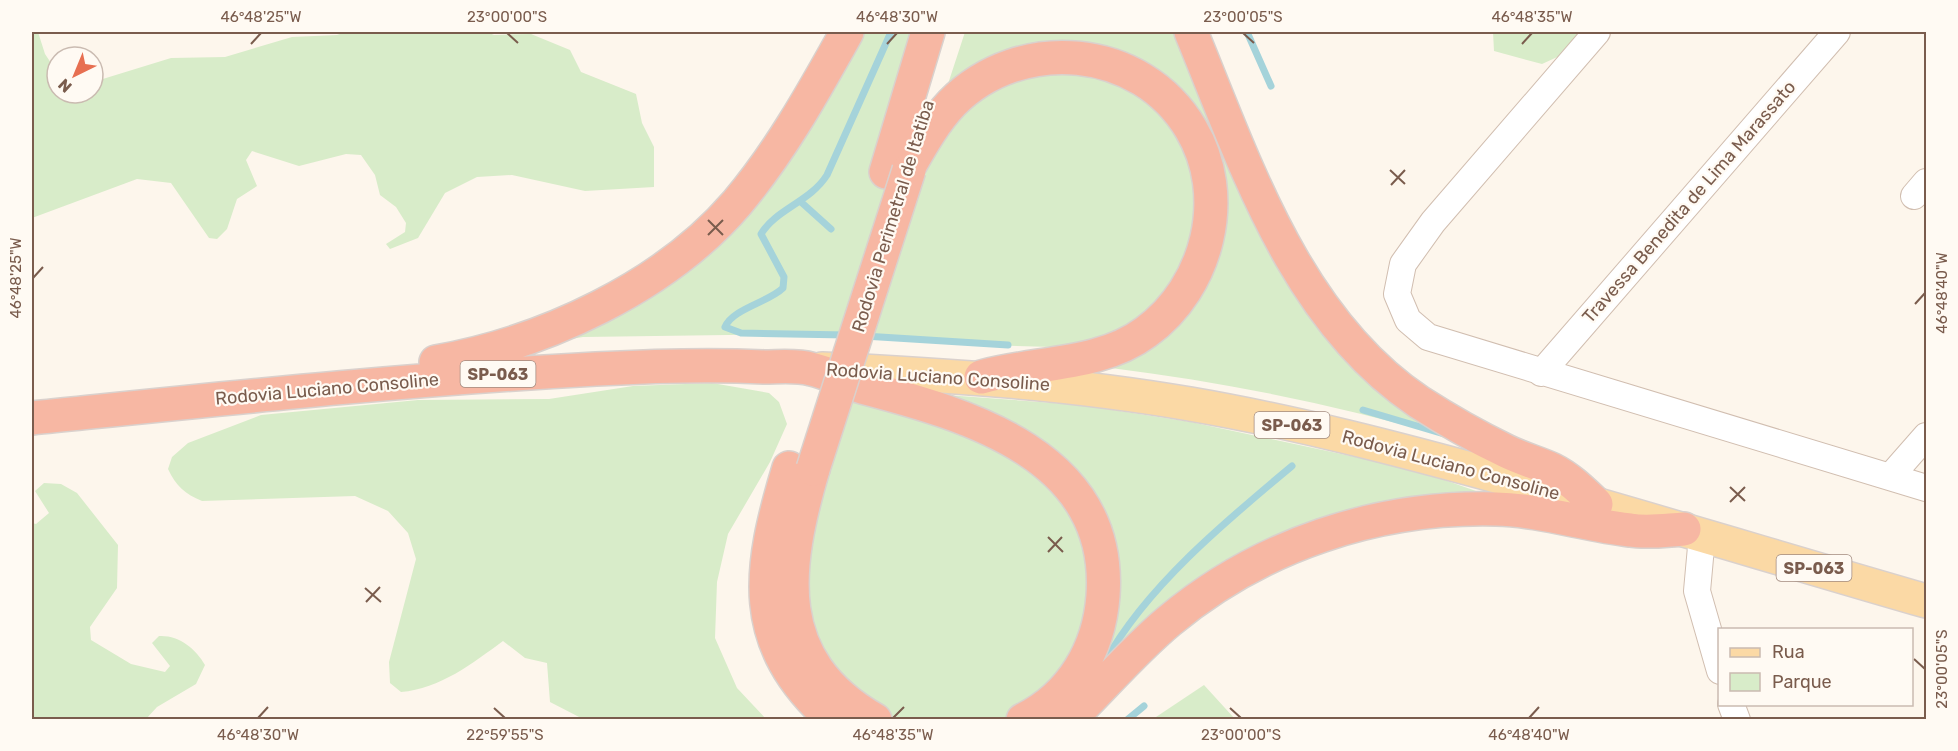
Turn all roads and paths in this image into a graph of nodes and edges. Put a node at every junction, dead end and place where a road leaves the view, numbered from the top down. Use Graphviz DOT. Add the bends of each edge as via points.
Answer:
graph roads {
  1 [pos="847,32"];
  2 [pos="928,32"];
  3 [pos="951,32"];
  4 [pos="1191,32"];
  5 [pos="1597,32"];
  6 [pos="1837,32"];
  7 [pos="902,168"];
  8 [pos="811,368"];
  9 [pos="1541,373"];
  10 [pos="981,377"];
  11 [pos="314,390"];
  12 [pos="32,418"];
  13 [pos="1926,436"];
  14 [pos="801,469"];
  15 [pos="1890,477"];
  16 [pos="1926,488"];
  17 [pos="1596,504"];
  18 [pos="1693,532"];
  19 [pos="1926,601"];
  20 [pos="1718,668"];
  21 [pos="1731,706"];
  22 [pos="832,720"];
  23 [pos="874,720"];
  24 [pos="1023,720"];
  25 [pos="1069,720"];
  26 [pos="1737,720"];
  1 -- 11 [label="highway" via="789,133 736,204 653,276 576,318 501,345 446,360 378,369"];
  2 -- 7 [label="highway, Rodovia Perimetral de Itatiba"];
  3 -- 7 [label="highway, Rodovia Perimetral de Itatiba"];
  4 -- 17 [label="highway" via="1284,246 1353,343 1418,401 1487,442 1552,470"];
  5 -- 9 [label="street" via="1433,222 1403,264 1396,294 1408,320 1428,338"];
  6 -- 9 [label="street, Travessa Benedita de Lima Marassato"];
  7 -- 10 [label="highway" via="953,103 980,82 1008,67 1049,57 1094,60 1133,75 1162,94 1191,129 1200,147 1209,181 1208,240 1181,297 1147,332 1114,350"];
  7 -- 14 [label="highway, Rodovia Perimetral de Itatiba, bridge"];
  8 -- 10 [label="main road, Rodovia Luciano Consoline / SP-063"];
  8 -- 11 [label="highway, Rodovia Luciano Consoline / SP-063" via="682,364 462,376"];
  8 -- 24 [label="highway" via="845,382 968,417 1017,442 1057,474 1085,511 1101,556 1104,584 1095,638 1071,684"];
  9 -- 15 [label="street"];
  10 -- 17 [label="main road, Rodovia Luciano Consoline / SP-063" via="1239,413 1405,451"];
  11 -- 12 [label="highway, Rodovia Luciano Consoline / SP-063"];
  13 -- 15 [label="street"];
  14 -- 22 [label="highway" via="766,558 765,595 784,662"];
  14 -- 23 [label="highway" via="790,578 794,620 806,650 831,685"];
  15 -- 16 [label="street"];
  17 -- 18 [label="main road, Rodovia Luciano Consoline / SP-063"];
  18 -- 19 [label="main road, Rodovia Luciano Consoline / SP-063"];
  18 -- 20 [label="street" via="1696,591"];
  18 -- 25 [label="highway" via="1630,531 1532,513 1459,509 1387,518 1324,534 1257,562 1203,595 1138,649"];
  21 -- 26 [label="street"];
}
